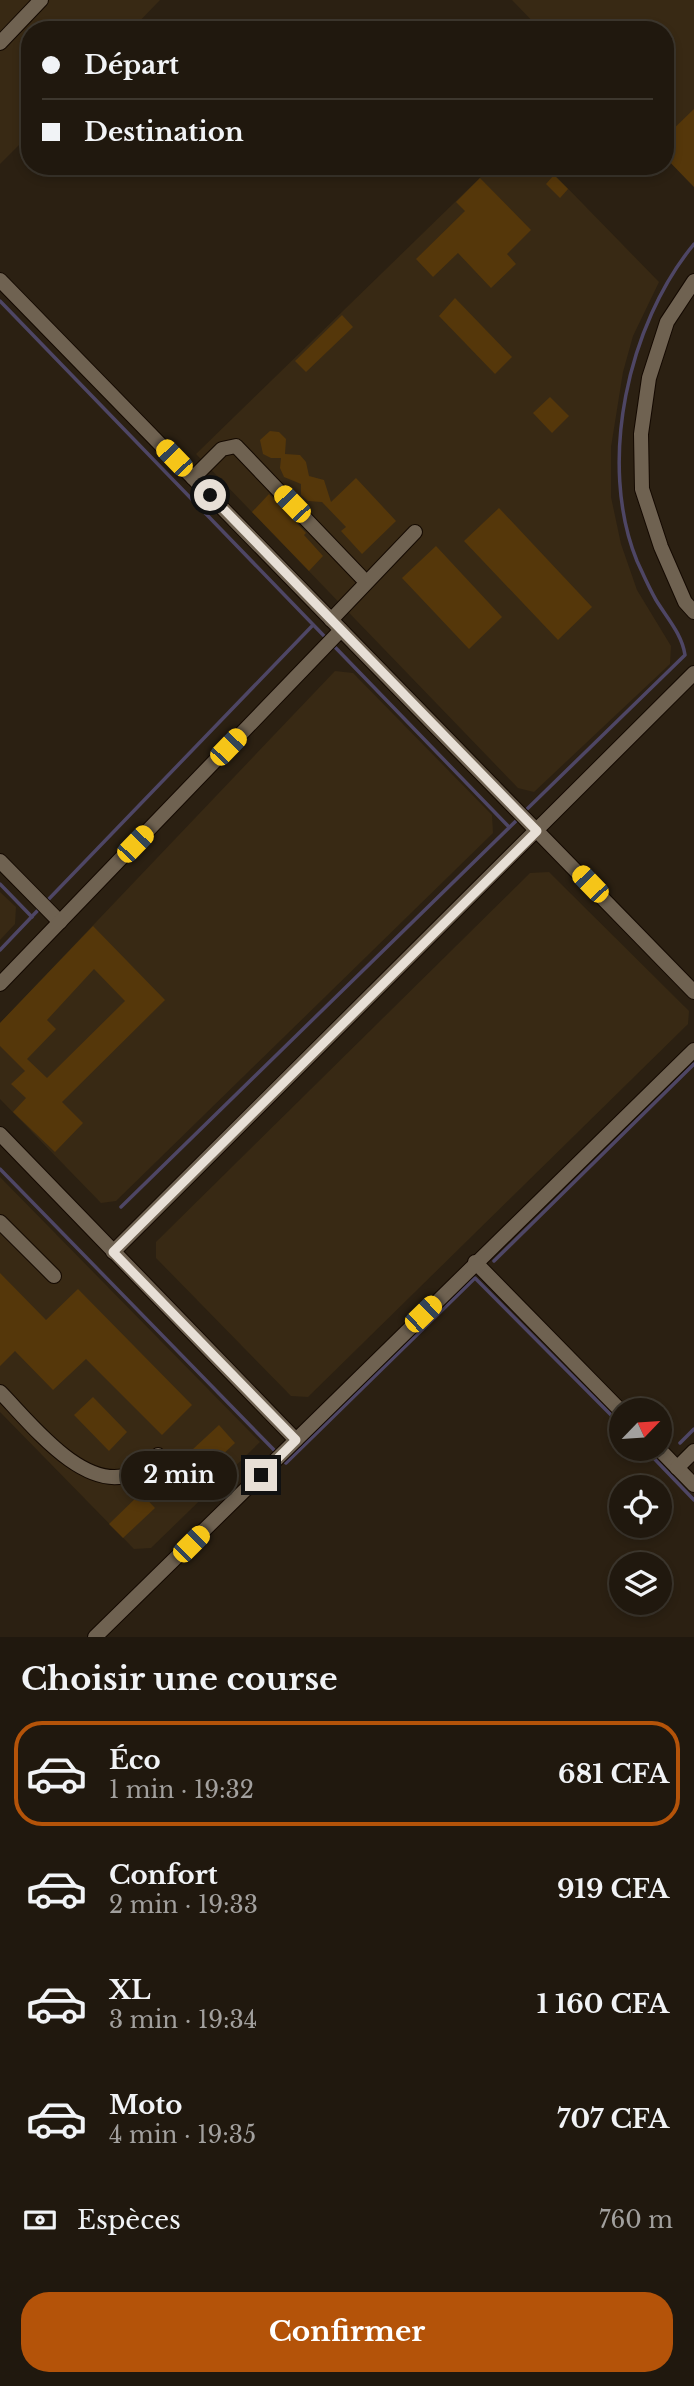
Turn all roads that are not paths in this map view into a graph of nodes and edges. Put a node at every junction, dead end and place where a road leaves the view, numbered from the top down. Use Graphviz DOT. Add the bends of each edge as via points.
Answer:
graph roads {
  1 [pos="41,0"];
  2 [pos="0,43"];
  3 [pos="0,280"];
  4 [pos="694,281"];
  5 [pos="193,478"];
  6 [pos="415,532"];
  7 [pos="366,582"];
  8 [pos="694,612"];
  9 [pos="336,625"];
  10 [pos="694,673"];
  11 [pos="537,831"];
  12 [pos="0,861"];
  13 [pos="60,922"];
  14 [pos="0,984"];
  15 [pos="694,992"];
  16 [pos="694,1050"];
  17 [pos="0,1135"];
  18 [pos="0,1222"];
  19 [pos="113,1252"];
  20 [pos="475,1262"];
  21 [pos="54,1276"];
  22 [pos="0,1392"];
  23 [pos="609,1399"];
  24 [pos="296,1440"];
  25 [pos="694,1451"];
  26 [pos="158,1455"];
  27 [pos="670,1461"];
  28 [pos="677,1468"];
  29 [pos="694,1485"];
  30 [pos="95,1637"];
  1 -- 2 [label="lane"];
  3 -- 5 [label="lane"];
  4 -- 8 [label="lane" via="667,322 649,377 641,434 642,489 661,547"];
  5 -- 7 [label="lane" via="222,449 236,446"];
  5 -- 9 [label="lane"];
  6 -- 7 [label="lane"];
  7 -- 9 [label="lane"];
  9 -- 11 [label="lane"];
  9 -- 13 [label="lane"];
  10 -- 11 [label="lane"];
  11 -- 15 [label="lane"];
  11 -- 19 [label="lane"];
  12 -- 13 [label="lane"];
  13 -- 14 [label="lane"];
  16 -- 20 [label="lane"];
  17 -- 19 [label="lane"];
  18 -- 21 [label="lane"];
  19 -- 24 [label="lane"];
  20 -- 23 [label="lane"];
  20 -- 24 [label="lane"];
  22 -- 26 [label="lane" via="61,1454 92,1473 129,1475"];
  24 -- 30 [label="lane"];
  25 -- 28 [label="lane"];
  27 -- 28 [label="lane"];
  28 -- 29 [label="lane"];
}
